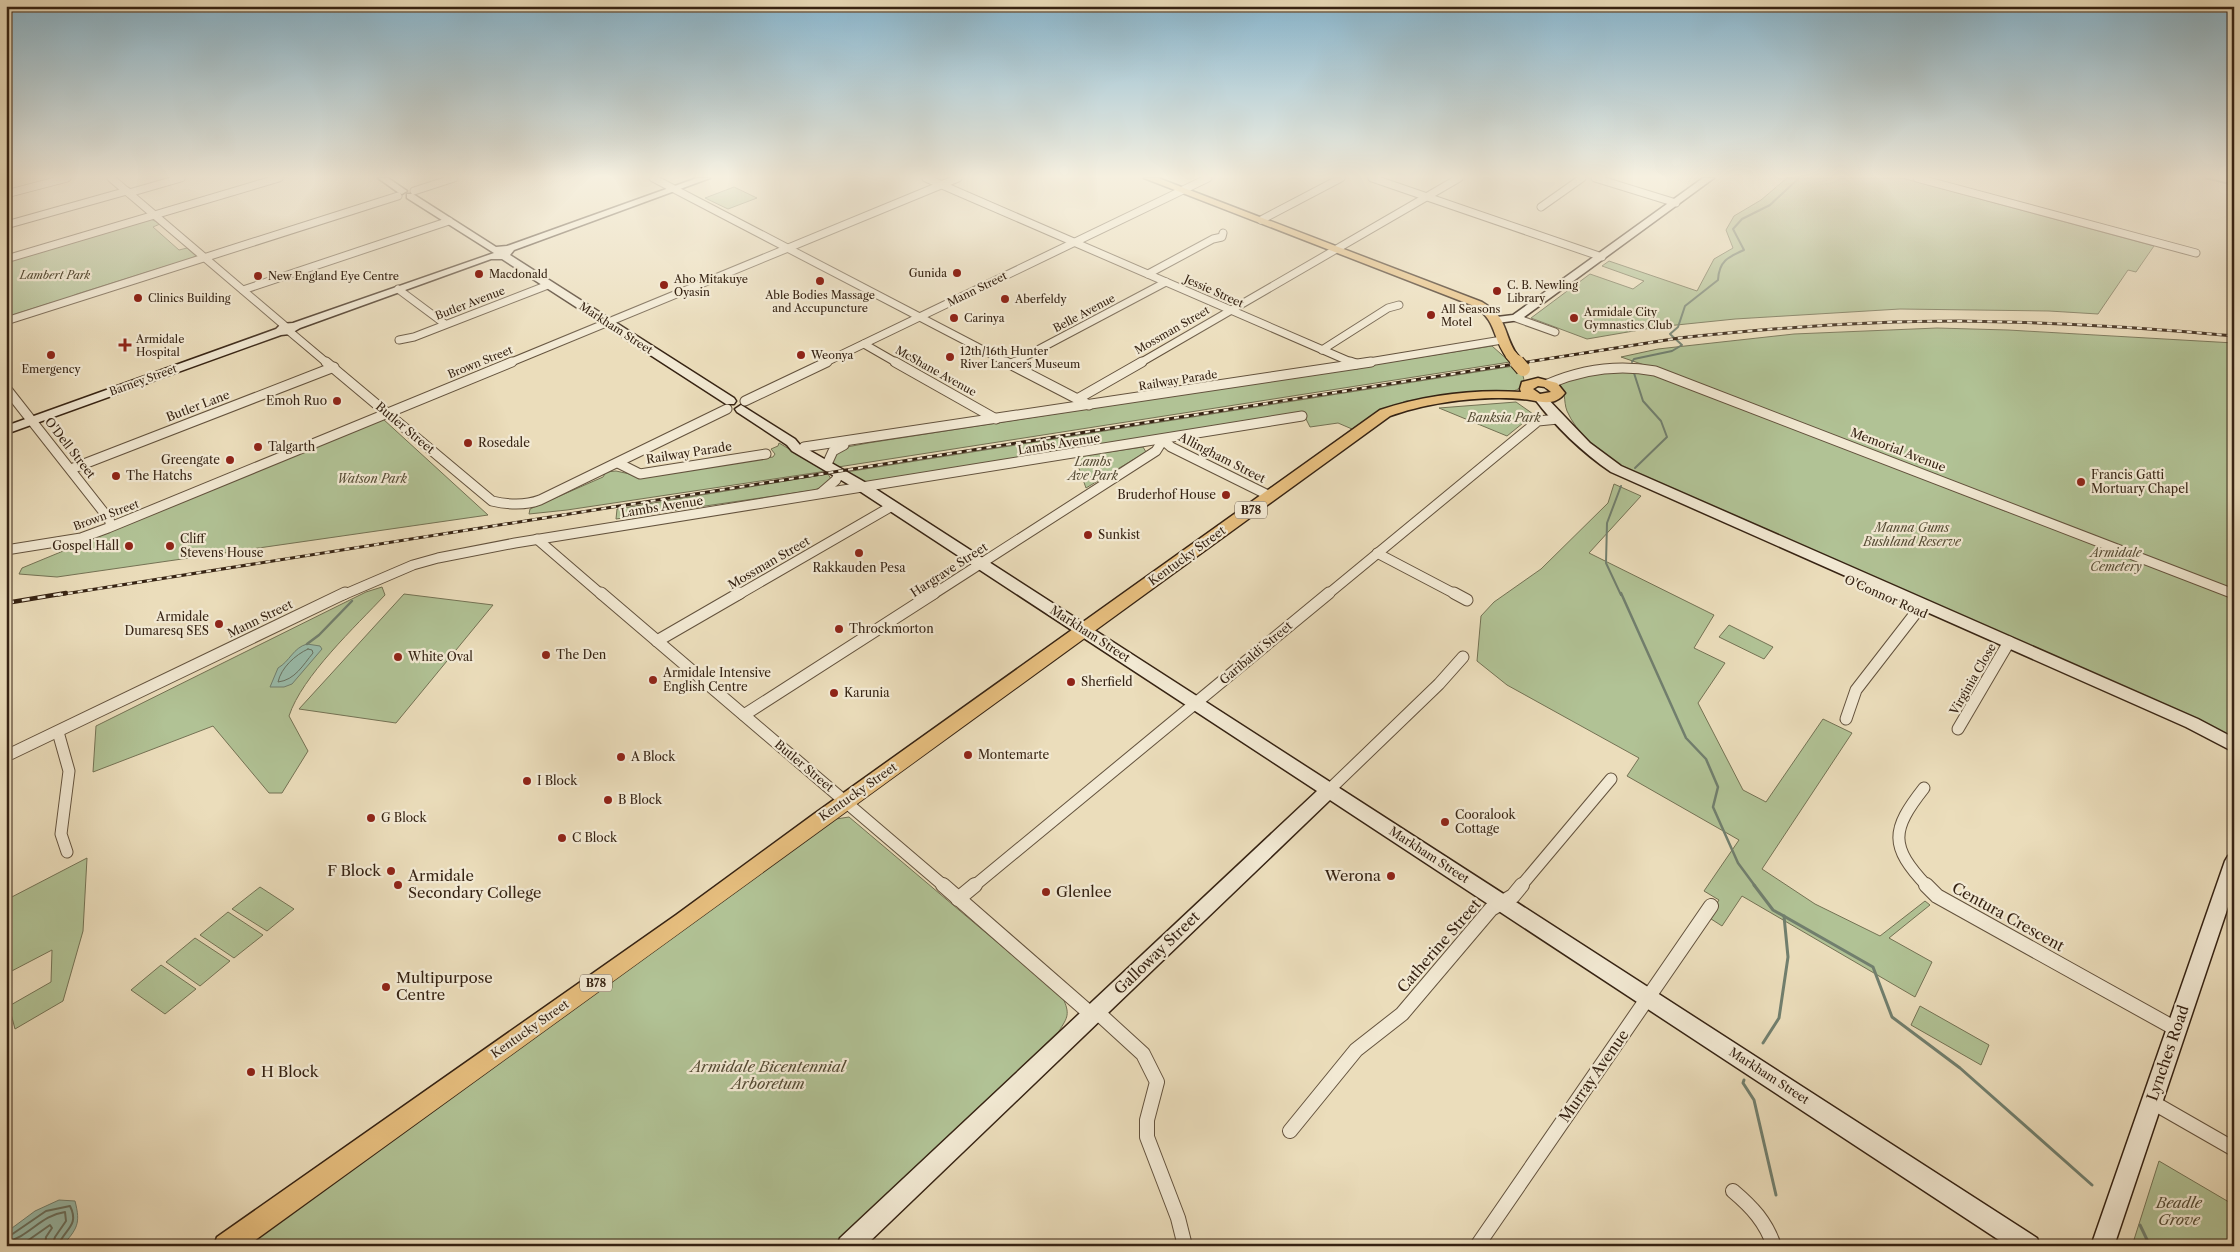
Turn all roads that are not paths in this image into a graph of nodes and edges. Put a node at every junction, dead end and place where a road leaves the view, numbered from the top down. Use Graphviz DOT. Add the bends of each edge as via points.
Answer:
graph roads {
  1 [pos="82,236"];
  2 [pos="179,236"];
  3 [pos="271,236"];
  4 [pos="403,236"];
  5 [pos="473,236"];
  6 [pos="544,236"];
  7 [pos="766,236"];
  8 [pos="816,236"];
  9 [pos="1061,236"];
  10 [pos="1086,236"];
  11 [pos="1303,236"];
  12 [pos="1358,236"];
  13 [pos="1544,236"];
  14 [pos="1629,236"];
  15 [pos="2134,236"];
  16 [pos="1214,239"];
  17 [pos="1074,242"];
  18 [pos="788,248"];
  19 [pos="1336,249"];
  20 [pos="499,253"];
  21 [pos="2196,253"];
  22 [pos="1602,256"];
  23 [pos="204,258"];
  24 [pos="6,259"];
  25 [pos="1148,274"];
  26 [pos="1166,282"];
  27 [pos="548,285"];
  28 [pos="398,289"];
  29 [pos="243,290"];
  30 [pos="1399,305"];
  31 [pos="1231,310"];
  32 [pos="921,316"];
  33 [pos="1516,318"];
  34 [pos="1498,320"];
  35 [pos="6,321"];
  36 [pos="607,322"];
  37 [pos="445,324"];
  38 [pos="287,329"];
  39 [pos="1555,332"];
  40 [pos="399,340"];
  41 [pos="1502,340"];
  42 [pos="864,344"];
  43 [pos="1322,350"];
  44 [pos="1011,364"];
  45 [pos="1356,364"];
  46 [pos="334,367"];
  47 [pos="1534,384"];
  48 [pos="6,388"];
  49 [pos="1554,397"];
  50 [pos="1079,398"];
  51 [pos="728,405"];
  52 [pos="743,405"];
  53 [pos="1089,405"];
  54 [pos="386,413"];
  55 [pos="1302,416"];
  56 [pos="1557,417"];
  57 [pos="996,419"];
  58 [pos="33,420"];
  59 [pos="6,430"];
  60 [pos="856,440"];
  61 [pos="1163,440"];
  62 [pos="791,442"];
  63 [pos="804,447"];
  64 [pos="766,454"];
  65 [pos="618,463"];
  66 [pos="832,467"];
  67 [pos="71,469"];
  68 [pos="863,487"];
  69 [pos="820,494"];
  70 [pos="1270,496"];
  71 [pos="892,506"];
  72 [pos="112,526"];
  73 [pos="537,539"];
  74 [pos="6,550"];
  75 [pos="1377,552"];
  76 [pos="981,564"];
  77 [pos="2234,594"];
  78 [pos="1467,600"];
  79 [pos="1918,610"];
  80 [pos="1085,631"];
  81 [pos="658,641"];
  82 [pos="2007,645"];
  83 [pos="1463,657"];
  84 [pos="1196,703"];
  85 [pos="744,715"];
  86 [pos="1846,719"];
  87 [pos="1958,729"];
  88 [pos="58,732"];
  89 [pos="2234,746"];
  90 [pos="2234,751"];
  91 [pos="8,753"];
  92 [pos="1611,779"];
  93 [pos="1924,788"];
  94 [pos="1330,790"];
  95 [pos="846,801"];
  96 [pos="68,852"];
  97 [pos="2234,861"];
  98 [pos="958,899"];
  99 [pos="1501,902"];
  100 [pos="1711,906"];
  101 [pos="1648,997"];
  102 [pos="1094,1013"];
  103 [pos="2176,1029"];
  104 [pos="2152,1102"];
  105 [pos="1290,1131"];
  106 [pos="2234,1149"];
  107 [pos="1733,1191"];
  108 [pos="226,1246"];
  109 [pos="848,1246"];
  110 [pos="1185,1246"];
  111 [pos="1477,1246"];
  112 [pos="1774,1246"];
  113 [pos="2029,1246"];
  114 [pos="2102,1246"];
  1 -- 24 [label="street"];
  2 -- 23 [label="street, Butler Street"];
  3 -- 23 [label="street"];
  4 -- 29 [label="street"];
  5 -- 20 [label="street, Markham Street"];
  6 -- 20 [label="street, Barney Street"];
  7 -- 18 [label="street"];
  8 -- 18 [label="street, Brown Street"];
  9 -- 17 [label="street, Jessie Street"];
  10 -- 17 [label="street, Mann Street"];
  11 -- 19 [label="main road"];
  12 -- 19 [label="street, Mossman Street"];
  13 -- 22 [label="street"];
  14 -- 22 [label="street"];
  15 -- 21 [label="street"];
  16 -- 25 [label="street"];
  17 -- 25 [label="street, Jessie Street"];
  17 -- 32 [label="street, Mann Street"];
  18 -- 32 [label="street"];
  18 -- 36 [label="street, Brown Street"];
  19 -- 31 [label="street, Mossman Street"];
  19 -- 34 [label="main road" via="1478,304"];
  20 -- 27 [label="street, Markham Street"];
  20 -- 28 [label="street, Barney Street"];
  22 -- 33 [label="street"];
  23 -- 29 [label="street, Butler Street"];
  23 -- 35 [label="street"];
  25 -- 26 [label="street, Jessie Street"];
  26 -- 31 [label="street, Jessie Street"];
  26 -- 44 [label="street, Belle Avenue"];
  27 -- 36 [label="street, Markham Street"];
  27 -- 37 [label="street, Butler Avenue"];
  28 -- 37 [label="street"];
  28 -- 38 [label="street, Barney Street"];
  29 -- 38 [label="street, Butler Street"];
  30 -- 43 [label="street" via="1388,308"];
  31 -- 43 [label="street, Jessie Street"];
  31 -- 50 [label="street, Mossman Street"];
  32 -- 42 [label="street, Mann Street"];
  32 -- 44 [label="street"];
  33 -- 34 [label="street"];
  33 -- 39 [label="street"];
  34 -- 41 [label="main road"];
  36 -- 51 [label="street, Markham Street"];
  36 -- 54 [label="street, Brown Street"];
  37 -- 40 [label="street, Butler Avenue"];
  38 -- 46 [label="street, Butler Street"];
  38 -- 58 [label="street, Barney Street"];
  41 -- 45 [label="street, Railway Parade"];
  41 -- 47 [label="main road, bridge"];
  42 -- 52 [label="street, Mann Street"];
  42 -- 57 [label="street, McShane Avenue"];
  43 -- 45 [label="street, Jessie Street"];
  44 -- 50 [label="street"];
  45 -- 53 [label="street, Railway Parade"];
  46 -- 54 [label="street, Butler Street"];
  46 -- 67 [label="street, Butler Lane"];
  47 -- 49 [label="main road, B78"];
  47 -- 56 [label="street, O'Connor Road"];
  47 -- 70 [label="main road, Kentucky Street / B78" via="1512,395 1424,402 1391,411"];
  47 -- 77 [label="street, Memorial Avenue" via="1620,365 1655,371"];
  48 -- 58 [label="street, O'Dell Street"];
  49 -- 56 [label="street, O'Connor Road"];
  50 -- 53 [label="street"];
  51 -- 52 [label="street"];
  51 -- 65 [label="street"];
  52 -- 62 [label="street, Markham Street"];
  53 -- 57 [label="street, Railway Parade"];
  54 -- 65 [label="street, Butler Street" via="492,501 510,506 529,504"];
  54 -- 72 [label="street, Brown Street"];
  55 -- 61 [label="street, Lambs Avenue"];
  56 -- 75 [label="street, Garibaldi Street" via="1538,421"];
  56 -- 79 [label="street, O'Connor Road" via="1558,424 1583,453 1632,485"];
  56 -- 82 [label="street, O'Connor Road" via="1599,458 1616,469"];
  57 -- 60 [label="street, Railway Parade"];
  58 -- 59 [label="street, Barney Street"];
  58 -- 67 [label="street, O'Dell Street"];
  60 -- 63 [label="street, Railway Parade"];
  60 -- 66 [label="street, Railway Parade" via="834,450 829,456"];
  61 -- 68 [label="street, Lambs Avenue"];
  61 -- 70 [label="street, Allingham Street"];
  61 -- 76 [label="street, Hargrave Street" via="1156,451"];
  62 -- 63 [label="street, Markham Street"];
  62 -- 66 [label="street, Markham Street" via="796,448"];
  63 -- 66 [label="street, Markham Street"];
  64 -- 65 [label="street, Railway Parade" via="640,474"];
  66 -- 68 [label="street, Markham Street"];
  66 -- 69 [label="street" via="836,480"];
  67 -- 72 [label="street, O'Dell Street"];
  68 -- 69 [label="street, Lambs Avenue"];
  68 -- 71 [label="street, Markham Street"];
  69 -- 73 [label="street, Lambs Avenue"];
  70 -- 80 [label="main road, Kentucky Street / B78"];
  71 -- 76 [label="street, Markham Street"];
  71 -- 81 [label="street, Mossman Street"];
  72 -- 74 [label="street, Brown Street" via="81,538"];
  73 -- 81 [label="street, Butler Street"];
  73 -- 88 [label="street, Mann Street" via="453,554 388,575"];
  75 -- 78 [label="street"];
  75 -- 84 [label="street, Garibaldi Street"];
  76 -- 80 [label="street, Markham Street"];
  76 -- 85 [label="street, Hargrave Street"];
  79 -- 82 [label="street, O'Connor Road"];
  79 -- 86 [label="street" via="1856,690"];
  80 -- 84 [label="street, Markham Street"];
  80 -- 95 [label="main road, Kentucky Street / B78"];
  81 -- 85 [label="street, Butler Street"];
  82 -- 87 [label="street, Virginia Close"];
  82 -- 89 [label="street, O'Connor Road" via="2192,723"];
  82 -- 90 [label="street, O'Connor Road"];
  83 -- 94 [label="street, Galloway Street"];
  84 -- 94 [label="street, Markham Street"];
  84 -- 98 [label="street, Garibaldi Street"];
  85 -- 95 [label="street, Butler Street"];
  88 -- 91 [label="street, Mann Street"];
  88 -- 96 [label="street" via="69,772 61,834"];
  92 -- 99 [label="street, Catherine Street" via="1513,896"];
  93 -- 103 [label="street, Centura Crescent" via="1903,817 1898,835 1901,850 1915,873 1937,896"];
  94 -- 99 [label="street, Markham Street"];
  94 -- 102 [label="street, Galloway Street"];
  95 -- 98 [label="street, Butler Street"];
  95 -- 108 [label="main road, Kentucky Street / B78" via="675,927"];
  97 -- 103 [label="street, Lynches Road"];
  98 -- 102 [label="street, Butler Street"];
  99 -- 101 [label="street, Markham Street"];
  99 -- 105 [label="street, Catherine Street" via="1491,909 1402,1014 1356,1050"];
  100 -- 101 [label="street, Murray Avenue"];
  101 -- 111 [label="street, Murray Avenue"];
  101 -- 113 [label="street, Markham Street"];
  102 -- 109 [label="street, Galloway Street"];
  102 -- 110 [label="street, Butler Street" via="1143,1054 1157,1082 1147,1120 1147,1137 1178,1218"];
  103 -- 104 [label="street, Lynches Road"];
  104 -- 106 [label="street"];
  104 -- 114 [label="street, Lynches Road"];
  107 -- 112 [label="street" via="1758,1212"];
}
